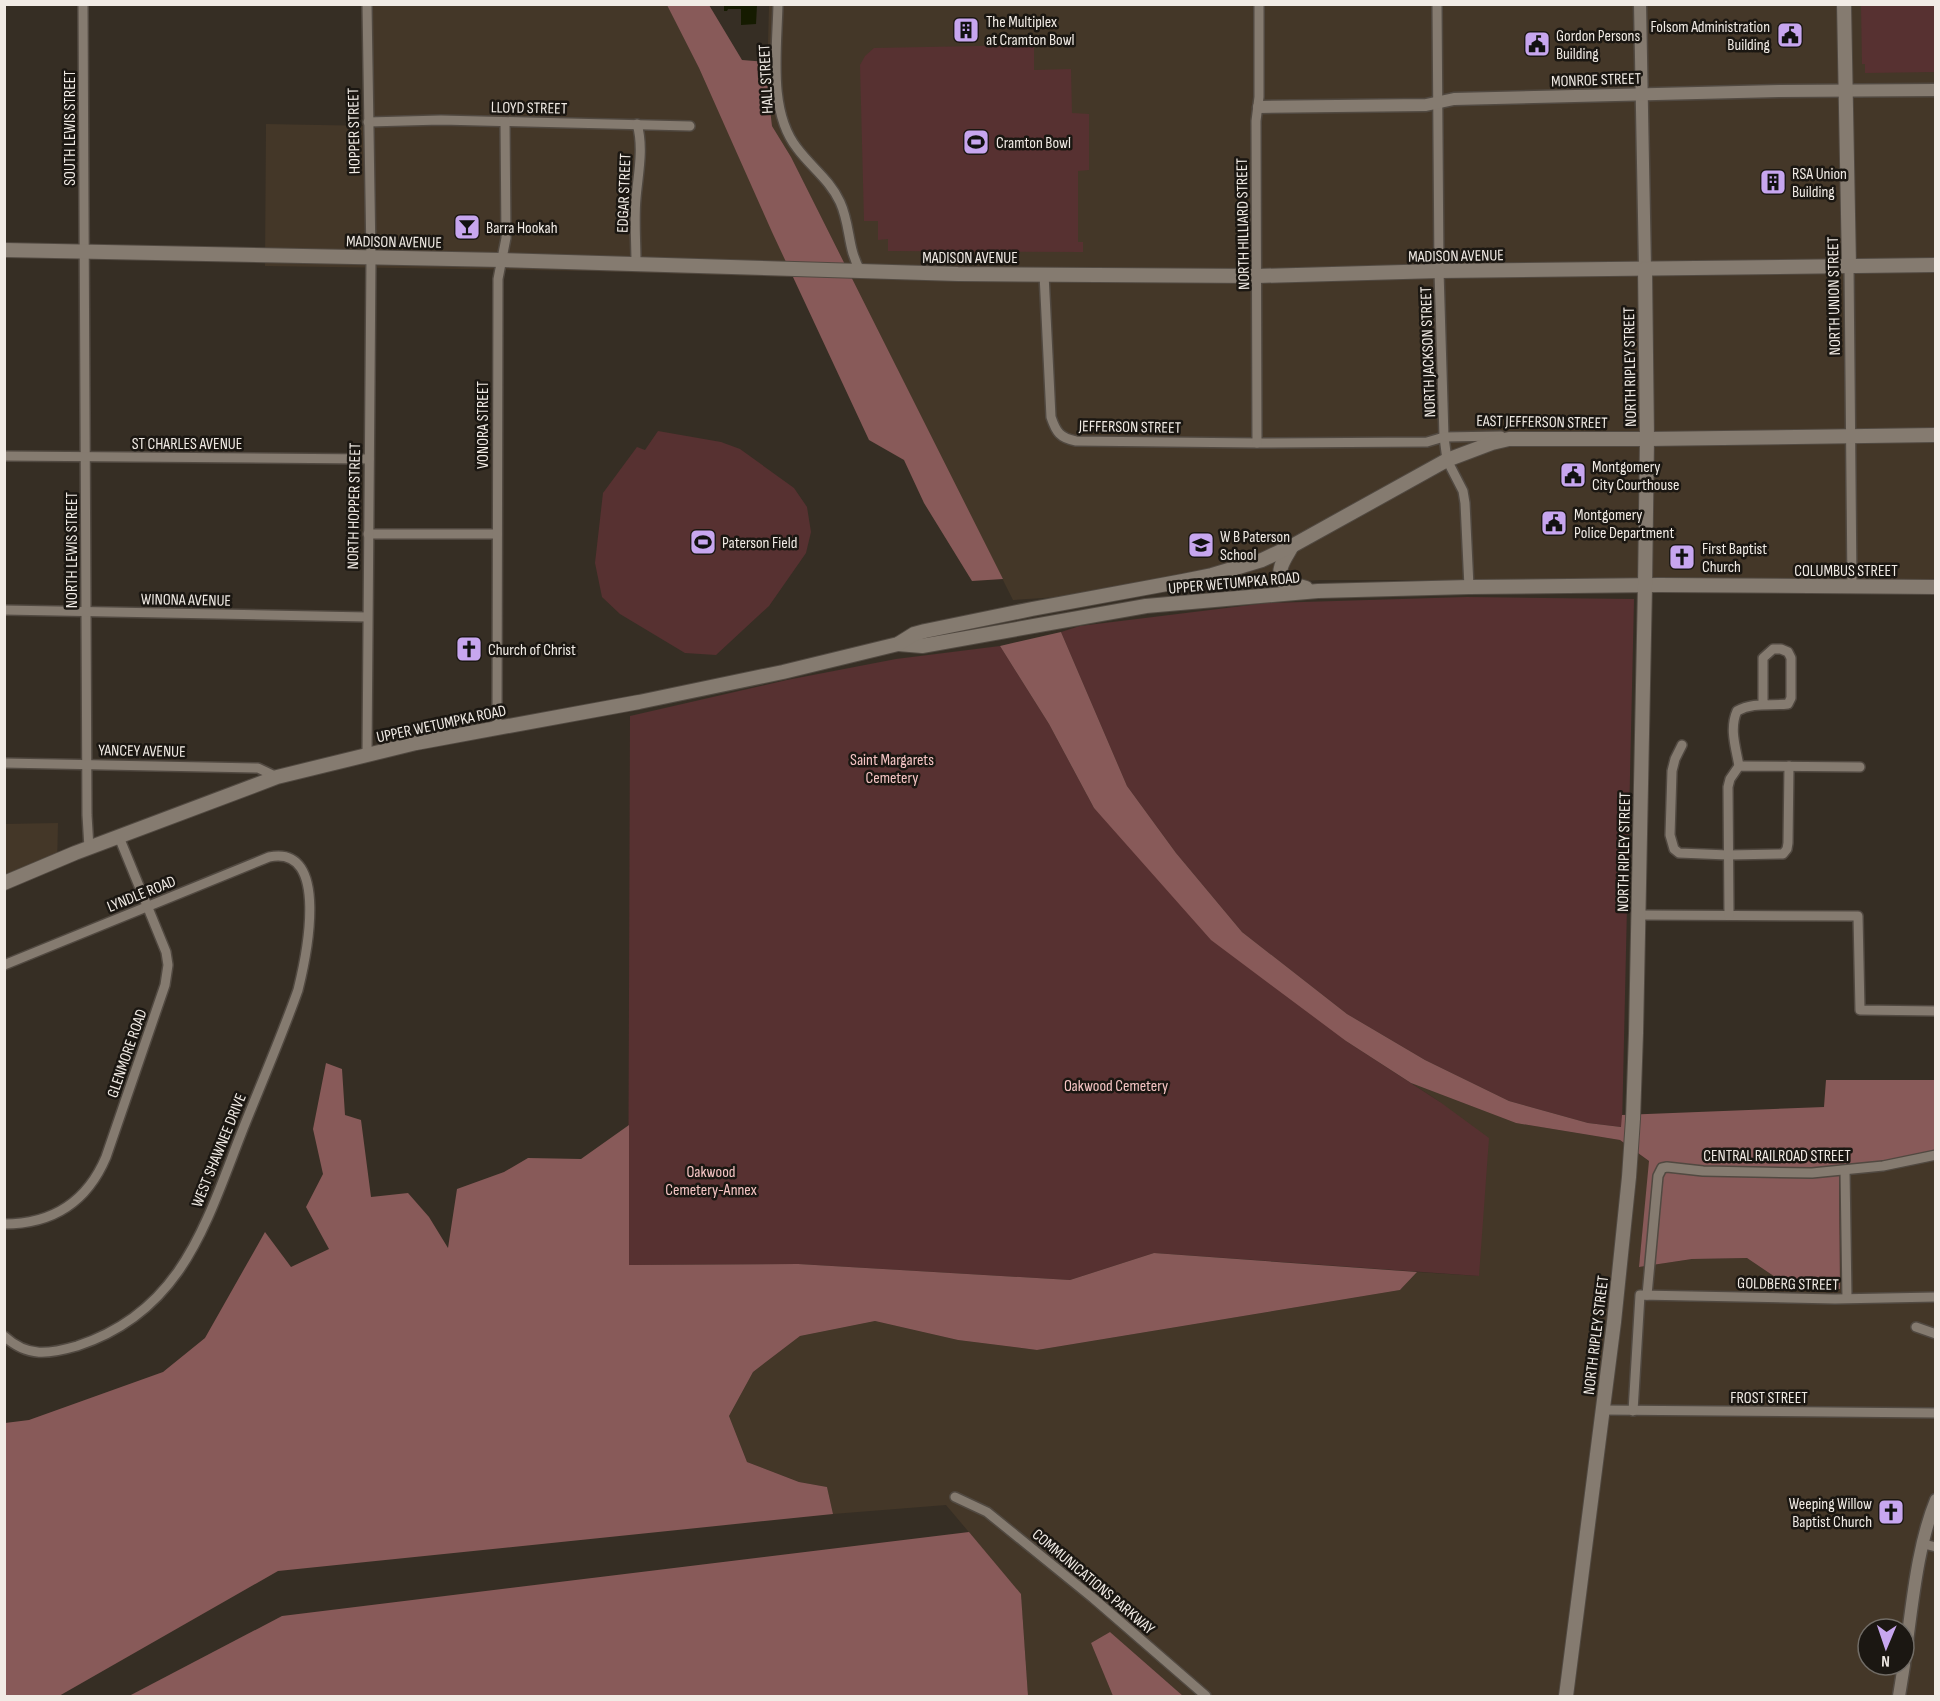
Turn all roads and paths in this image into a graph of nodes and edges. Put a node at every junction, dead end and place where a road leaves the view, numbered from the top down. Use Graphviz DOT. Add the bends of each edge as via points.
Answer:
graph roads {
  1 [pos="83,4"];
  2 [pos="367,4"];
  3 [pos="778,4"];
  4 [pos="1259,4"];
  5 [pos="1437,4"];
  6 [pos="1640,4"];
  7 [pos="1844,4"];
  8 [pos="1935,90"];
  9 [pos="1845,92"];
  10 [pos="1641,94"];
  11 [pos="1438,102"];
  12 [pos="1259,107"];
  13 [pos="368,122"];
  14 [pos="505,122"];
  15 [pos="637,124"];
  16 [pos="690,126"];
  17 [pos="4,250"];
  18 [pos="84,252"];
  19 [pos="370,258"];
  20 [pos="502,260"];
  21 [pos="636,263"];
  22 [pos="1935,265"];
  23 [pos="1849,266"];
  24 [pos="1645,269"];
  25 [pos="1439,271"];
  26 [pos="861,272"];
  27 [pos="1044,274"];
  28 [pos="1257,276"];
  29 [pos="1935,435"];
  30 [pos="1851,436"];
  31 [pos="1444,437"];
  32 [pos="1539,439"];
  33 [pos="1647,439"];
  34 [pos="1257,443"];
  35 [pos="4,456"];
  36 [pos="86,457"];
  37 [pos="369,459"];
  38 [pos="1447,460"];
  39 [pos="368,534"];
  40 [pos="497,534"];
  41 [pos="1292,546"];
  42 [pos="1576,586"];
  43 [pos="1645,586"];
  44 [pos="1469,587"];
  45 [pos="1852,587"];
  46 [pos="1935,588"];
  47 [pos="1318,591"];
  48 [pos="1099,598"];
  49 [pos="4,610"];
  50 [pos="86,612"];
  51 [pos="1103,613"];
  52 [pos="367,617"];
  53 [pos="898,644"];
  54 [pos="1763,705"];
  55 [pos="497,728"];
  56 [pos="1682,745"];
  57 [pos="367,755"];
  58 [pos="4,763"];
  59 [pos="87,764"];
  60 [pos="1739,766"];
  61 [pos="1789,766"];
  62 [pos="1860,767"];
  63 [pos="277,777"];
  64 [pos="119,837"];
  65 [pos="89,848"];
  66 [pos="1728,855"];
  67 [pos="291,858"];
  68 [pos="4,882"];
  69 [pos="148,906"];
  70 [pos="1638,915"];
  71 [pos="1729,915"];
  72 [pos="4,965"];
  73 [pos="1935,1011"];
  74 [pos="1935,1155"];
  75 [pos="1845,1171"];
  76 [pos="4,1224"];
  77 [pos="1644,1295"];
  78 [pos="1935,1297"];
  79 [pos="1847,1298"];
  80 [pos="1916,1327"];
  81 [pos="1935,1334"];
  82 [pos="4,1336"];
  83 [pos="1602,1410"];
  84 [pos="1633,1411"];
  85 [pos="1935,1413"];
  86 [pos="956,1497"];
  87 [pos="1935,1500"];
  88 [pos="1930,1545"];
  89 [pos="1914,1617"];
  90 [pos="1902,1677"];
  91 [pos="1206,1696"];
  92 [pos="1566,1696"];
  93 [pos="1899,1696"];
  1 -- 18 [label="street, SOUTH LEWIS STREET"];
  2 -- 13 [label="street, HOPPER STREET"];
  3 -- 26 [label="street, HALL STREET" via="777,85 783,124 797,148 835,193"];
  4 -- 12 [label="street, NORTH HILLIARD STREET"];
  5 -- 11 [label="street, NORTH JACKSON STREET"];
  6 -- 10 [label="street, NORTH RIPLEY STREET"];
  7 -- 9 [label="main road, NORTH UNION STREET"];
  8 -- 9 [label="street, MONROE STREET"];
  9 -- 10 [label="street, MONROE STREET"];
  9 -- 23 [label="main road, NORTH UNION STREET"];
  10 -- 11 [label="street, MONROE STREET"];
  10 -- 24 [label="street, NORTH RIPLEY STREET"];
  11 -- 12 [label="street, MONROE STREET"];
  11 -- 25 [label="street, NORTH JACKSON STREET"];
  12 -- 28 [label="street, NORTH HILLIARD STREET"];
  13 -- 14 [label="street, LLOYD STREET"];
  13 -- 19 [label="street, HOPPER STREET"];
  14 -- 15 [label="street, LLOYD STREET"];
  14 -- 20 [label="street, VONORA STREET" via="506,238"];
  15 -- 16 [label="street, LLOYD STREET"];
  15 -- 21 [label="street, EDGAR STREET" via="641,142"];
  17 -- 18 [label="main road, MADISON AVENUE"];
  18 -- 19 [label="main road, MADISON AVENUE"];
  18 -- 36 [label="street, NORTH LEWIS STREET"];
  19 -- 20 [label="main road, MADISON AVENUE"];
  19 -- 37 [label="street, NORTH HOPPER STREET"];
  20 -- 21 [label="main road, MADISON AVENUE"];
  20 -- 40 [label="street, VONORA STREET" via="498,279"];
  21 -- 26 [label="main road, MADISON AVENUE"];
  22 -- 23 [label="main road, MADISON AVENUE"];
  23 -- 24 [label="main road, MADISON AVENUE"];
  23 -- 30 [label="street, NORTH UNION STREET"];
  24 -- 25 [label="main road, MADISON AVENUE"];
  24 -- 33 [label="main road, NORTH RIPLEY STREET"];
  25 -- 28 [label="main road, MADISON AVENUE"];
  25 -- 31 [label="street, NORTH JACKSON STREET"];
  26 -- 27 [label="main road, MADISON AVENUE"];
  27 -- 28 [label="main road, MADISON AVENUE"];
  27 -- 34 [label="street, JEFFERSON STREET" via="1051,417 1061,436 1076,441"];
  28 -- 34 [label="street, NORTH HILLIARD STREET"];
  29 -- 30 [label="main road, EAST JEFFERSON STREET"];
  30 -- 33 [label="main road, EAST JEFFERSON STREET"];
  30 -- 45 [label="street, NORTH UNION STREET"];
  31 -- 32 [label="street, EAST JEFFERSON STREET"];
  31 -- 34 [label="street, EAST JEFFERSON STREET" via="1427,442"];
  31 -- 38 [label="street, NORTH JACKSON STREET"];
  32 -- 33 [label="main road, EAST JEFFERSON STREET"];
  32 -- 38 [label="main road, UPPER WETUMPKA ROAD" via="1492,442"];
  33 -- 43 [label="main road, NORTH RIPLEY STREET"];
  35 -- 36 [label="street, ST CHARLES AVENUE"];
  36 -- 37 [label="street, ST CHARLES AVENUE"];
  36 -- 50 [label="street, NORTH LEWIS STREET"];
  37 -- 39 [label="street, NORTH HOPPER STREET"];
  38 -- 41 [label="main road, UPPER WETUMPKA ROAD"];
  38 -- 44 [label="street, NORTH JACKSON STREET" via="1463,491"];
  39 -- 40 [label="street"];
  39 -- 52 [label="street, NORTH HOPPER STREET"];
  40 -- 55 [label="street, VONORA STREET"];
  41 -- 47 [label="main road" via="1280,567 1282,581"];
  41 -- 48 [label="main road, UPPER WETUMPKA ROAD" via="1212,575"];
  42 -- 43 [label="main road, COLUMBUS STREET"];
  42 -- 44 [label="main road, UPPER WETUMPKA ROAD"];
  43 -- 45 [label="main road, COLUMBUS STREET"];
  43 -- 70 [label="main road, NORTH RIPLEY STREET"];
  44 -- 47 [label="main road, UPPER WETUMPKA ROAD"];
  45 -- 46 [label="main road, COLUMBUS STREET"];
  47 -- 51 [label="main road, UPPER WETUMPKA ROAD"];
  48 -- 51 [label="main road"];
  48 -- 53 [label="main road, UPPER WETUMPKA ROAD" via="966,622 914,634"];
  49 -- 50 [label="street, WINONA AVENUE"];
  50 -- 52 [label="street, WINONA AVENUE"];
  50 -- 59 [label="street, NORTH LEWIS STREET"];
  51 -- 53 [label="main road, UPPER WETUMPKA ROAD" via="922,646"];
  52 -- 57 [label="street, NORTH HOPPER STREET"];
  53 -- 55 [label="main road, UPPER WETUMPKA ROAD" via="810,666"];
  54 -- 54 [label="street" via="1788,704 1791,698 1791,658 1781,649 1773,649 1763,658"];
  54 -- 60 [label="street" via="1737,711 1734,741"];
  55 -- 57 [label="main road, UPPER WETUMPKA ROAD"];
  56 -- 66 [label="street" via="1672,771 1671,843 1679,853"];
  57 -- 63 [label="main road, UPPER WETUMPKA ROAD"];
  58 -- 59 [label="street, YANCEY AVENUE"];
  59 -- 63 [label="street, YANCEY AVENUE" via="258,768"];
  59 -- 65 [label="street, NORTH LEWIS STREET"];
  60 -- 61 [label="street"];
  60 -- 66 [label="street" via="1728,787"];
  61 -- 62 [label="street"];
  61 -- 66 [label="street" via="1787,849 1783,854"];
  63 -- 64 [label="main road, UPPER WETUMPKA ROAD"];
  64 -- 65 [label="main road, UPPER WETUMPKA ROAD"];
  64 -- 69 [label="street, GLENMORE ROAD"];
  65 -- 68 [label="main road, UPPER WETUMPKA ROAD"];
  66 -- 71 [label="street"];
  67 -- 69 [label="street, LYNDLE ROAD" via="276,856 262,860"];
  67 -- 82 [label="street, WEST SHAWNEE DRIVE" via="304,872 309,888 304,967 288,1016 184,1265 144,1308 86,1343 51,1353 32,1352"];
  69 -- 72 [label="street, LYNDLE ROAD"];
  69 -- 76 [label="street, GLENMORE ROAD" via="166,952 167,976 100,1169 82,1196 62,1210 40,1220"];
  70 -- 71 [label="street"];
  70 -- 83 [label="main road, NORTH RIPLEY STREET" via="1629,1177"];
  71 -- 73 [label="street" via="1858,916 1860,1010"];
  74 -- 75 [label="street, CENTRAL RAILROAD STREET"];
  75 -- 77 [label="street, CENTRAL RAILROAD STREET" via="1662,1168"];
  75 -- 79 [label="street"];
  77 -- 79 [label="street, GOLDBERG STREET"];
  77 -- 84 [label="street"];
  78 -- 79 [label="street, GOLDBERG STREET"];
  80 -- 81 [label="street"];
  83 -- 84 [label="street, FROST STREET"];
  83 -- 92 [label="main road, NORTH RIPLEY STREET"];
  84 -- 85 [label="street, FROST STREET"];
  86 -- 91 [label="street, COMMUNICATIONS PARKWAY" via="994,1517"];
  87 -- 88 [label="street" via="1927,1525"];
  88 -- 89 [label="street"];
  90 -- 93 [label="street"];
}
